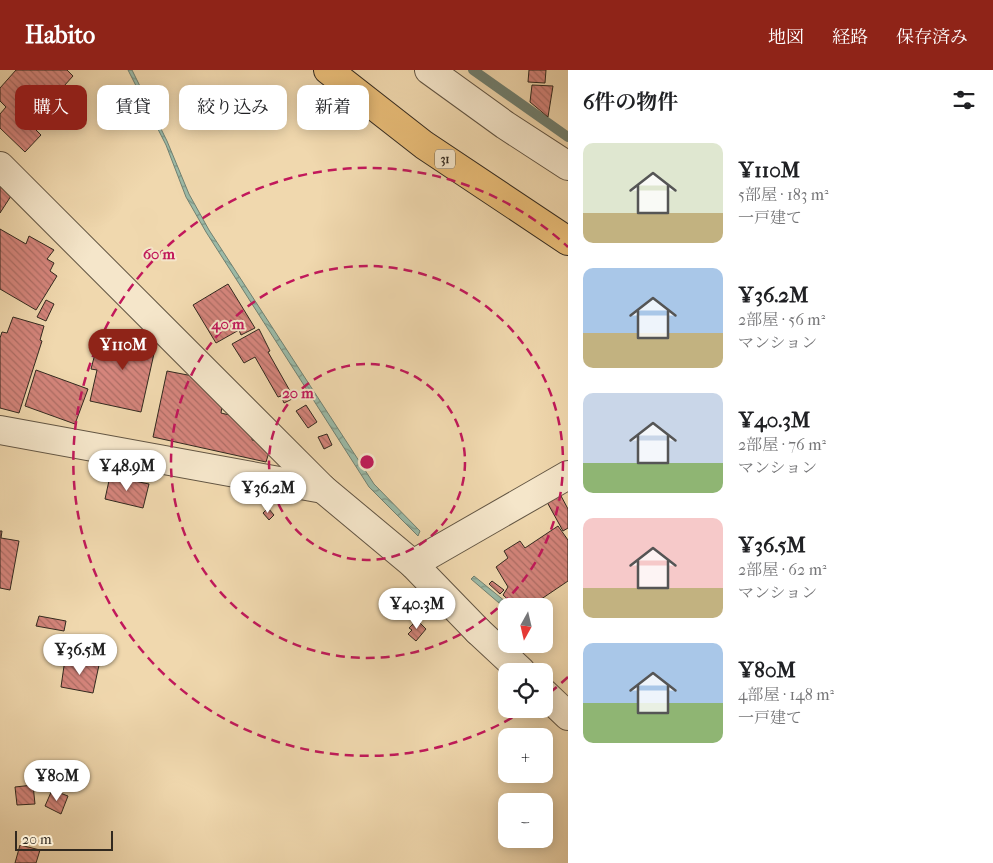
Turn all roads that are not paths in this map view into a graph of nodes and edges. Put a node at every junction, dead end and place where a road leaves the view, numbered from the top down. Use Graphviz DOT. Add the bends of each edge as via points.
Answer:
graph roads {
  1 [pos="328,70"];
  2 [pos="430,70"];
  3 [pos="0,166"];
  4 [pos="568,166"];
  5 [pos="568,241"];
  6 [pos="0,430"];
  7 [pos="568,475"];
  8 [pos="323,489"];
  9 [pos="413,564"];
  10 [pos="512,663"];
  11 [pos="553,702"];
  12 [pos="568,716"];
  1 -- 5 [label="main road, 31" via="424,145"];
  2 -- 4 [label="street"];
  3 -- 8 [label="street"];
  6 -- 8 [label="street"];
  7 -- 9 [label="street"];
  8 -- 9 [label="street"];
  9 -- 10 [label="street"];
  11 -- 12 [label="street"];
}
